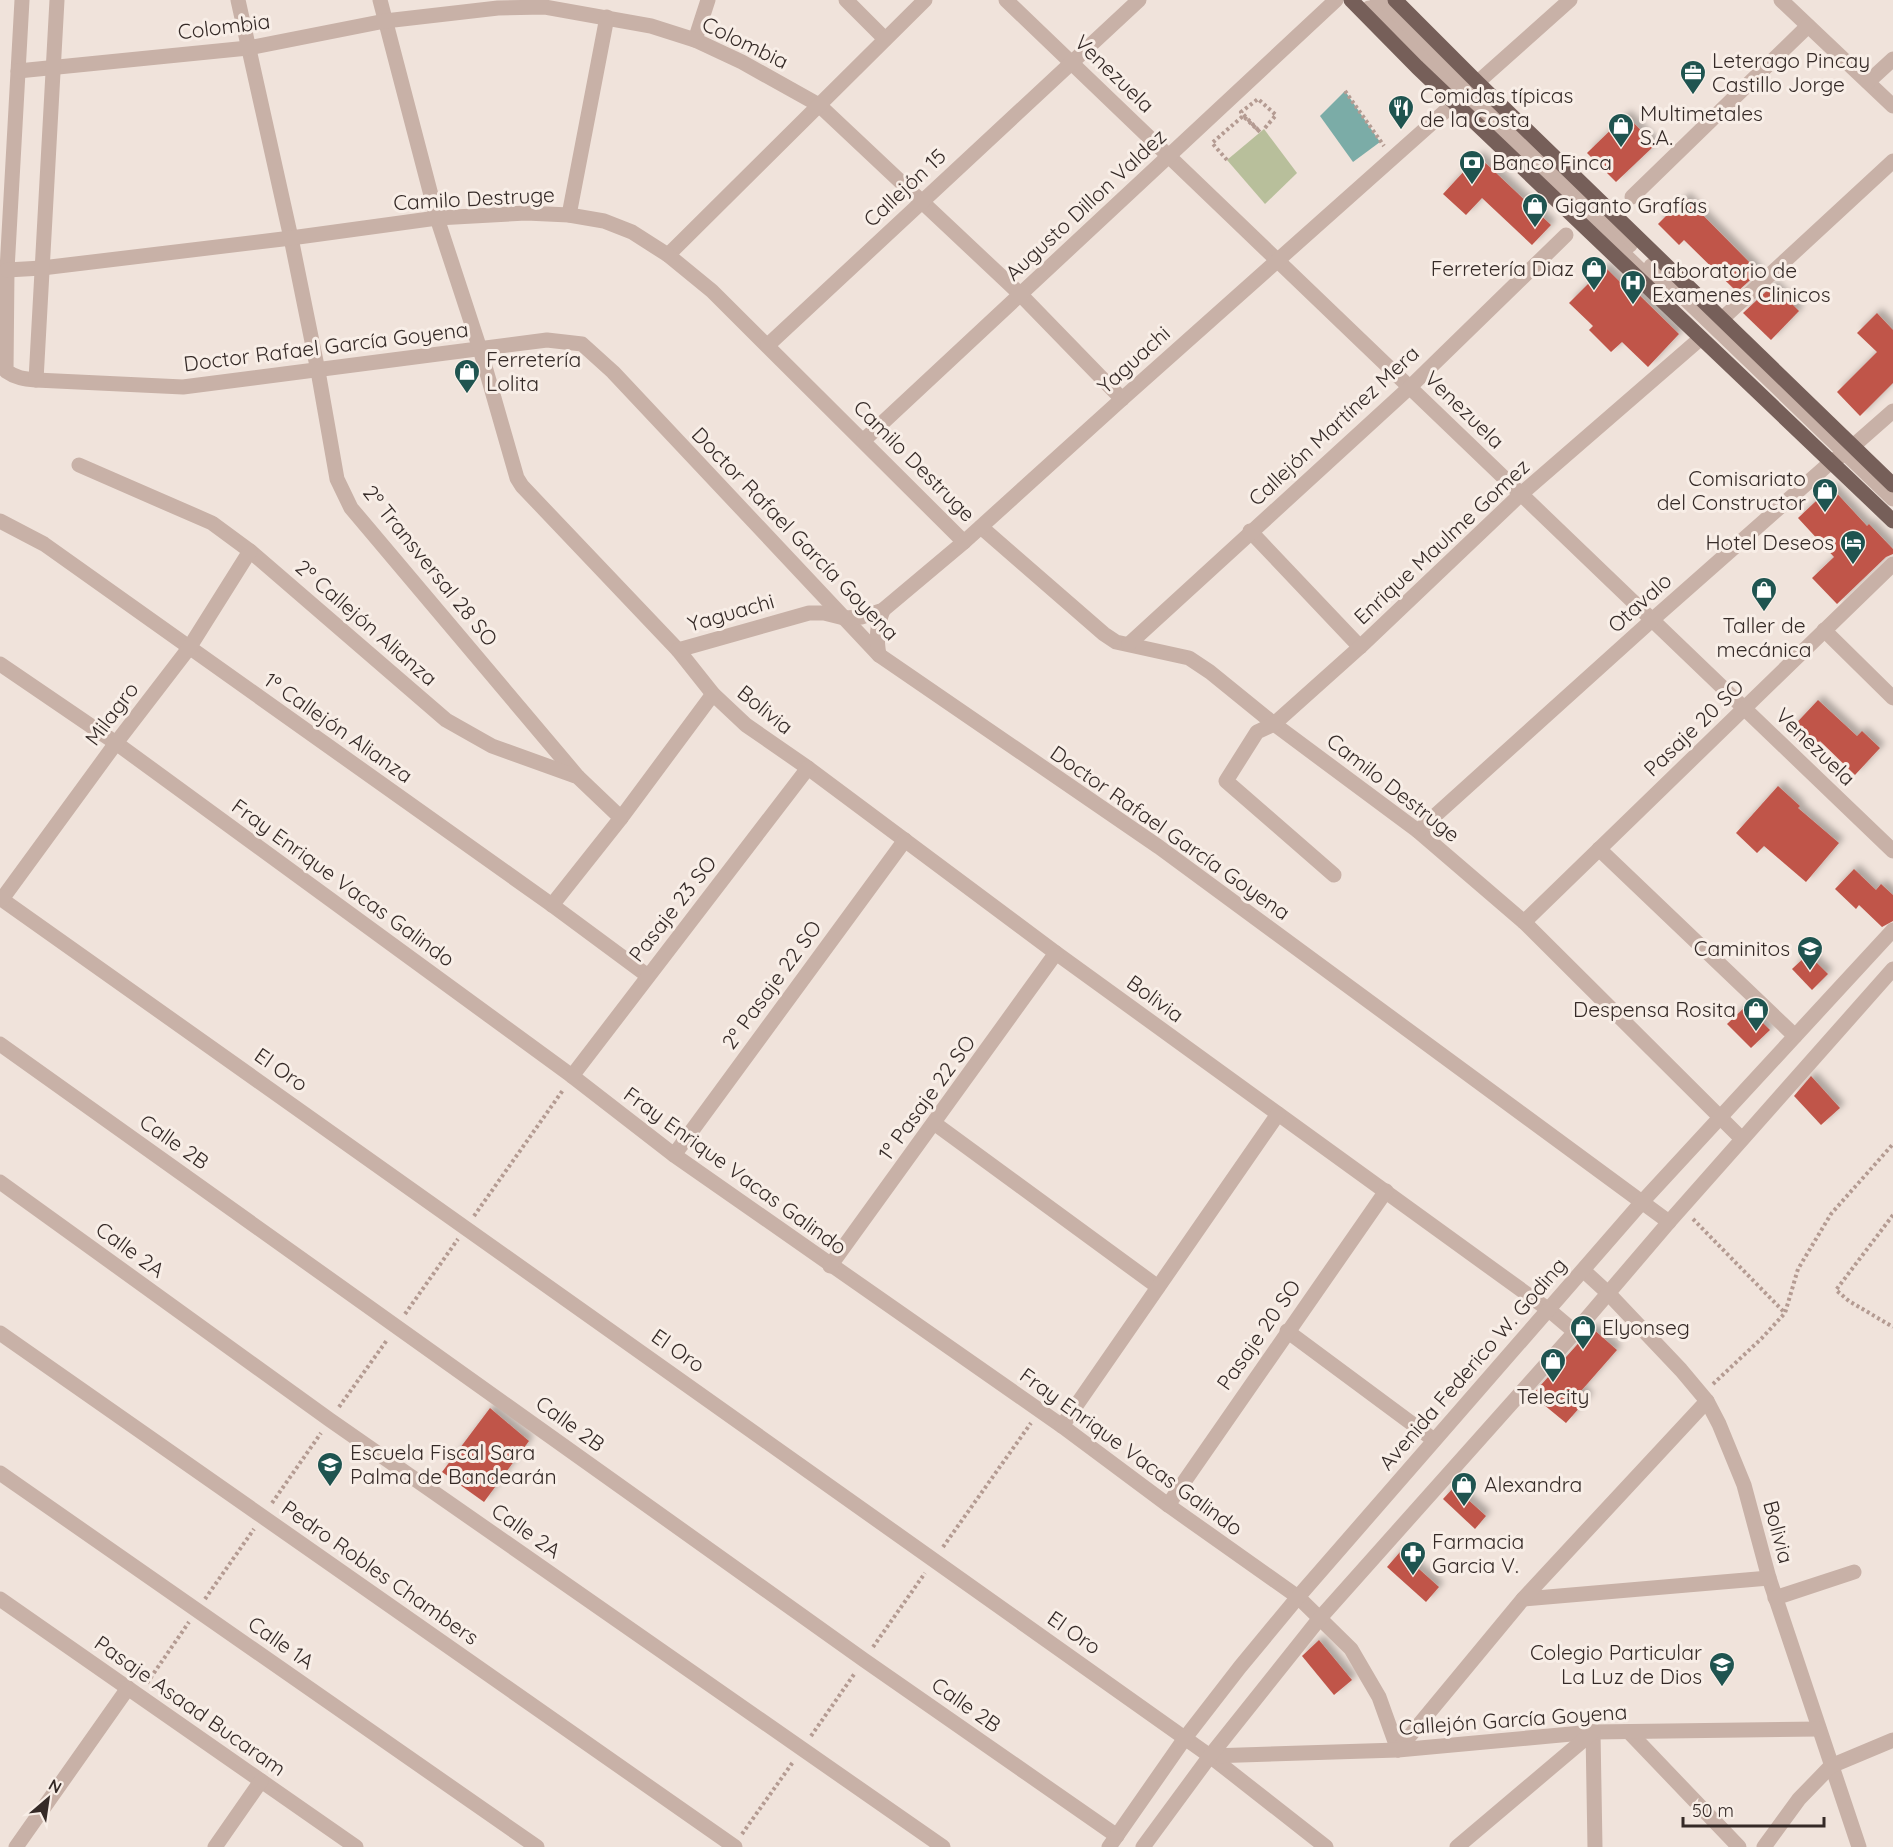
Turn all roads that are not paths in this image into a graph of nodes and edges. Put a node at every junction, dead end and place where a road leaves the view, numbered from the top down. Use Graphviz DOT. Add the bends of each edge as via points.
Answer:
graph roads {
  1 [pos="22,0"];
  2 [pos="57,0"];
  3 [pos="238,0"];
  4 [pos="380,0"];
  5 [pos="708,0"];
  6 [pos="846,0"];
  7 [pos="925,0"];
  8 [pos="1006,0"];
  9 [pos="1139,0"];
  10 [pos="1336,0"];
  11 [pos="1351,0"];
  12 [pos="1360,0"];
  13 [pos="1377,0"];
  14 [pos="1395,0"];
  15 [pos="1570,0"];
  16 [pos="1781,0"];
  17 [pos="545,3"];
  18 [pos="607,17"];
  19 [pos="385,21"];
  20 [pos="1808,26"];
  21 [pos="885,39"];
  22 [pos="695,40"];
  23 [pos="248,48"];
  24 [pos="1893,59"];
  25 [pos="1071,62"];
  26 [pos="53,68"];
  27 [pos="18,71"];
  28 [pos="1868,82"];
  29 [pos="1465,92"];
  30 [pos="819,105"];
  31 [pos="1893,106"];
  32 [pos="1169,156"];
  33 [pos="1893,161"];
  34 [pos="1632,197"];
  35 [pos="921,202"];
  36 [pos="568,215"];
  37 [pos="437,218"];
  38 [pos="1566,235"];
  39 [pos="291,238"];
  40 [pos="668,255"];
  41 [pos="1278,260"];
  42 [pos="42,268"];
  43 [pos="7,270"];
  44 [pos="1020,294"];
  45 [pos="1722,320"];
  46 [pos="1701,338"];
  47 [pos="768,345"];
  48 [pos="480,349"];
  49 [pos="318,370"];
  50 [pos="36,380"];
  51 [pos="1410,387"];
  52 [pos="1122,399"];
  53 [pos="1893,411"];
  54 [pos="864,440"];
  55 [pos="1841,455"];
  56 [pos="80,465"];
  57 [pos="1893,485"];
  58 [pos="1521,494"];
  59 [pos="1893,499"];
  60 [pos="1893,512"];
  61 [pos="0,521"];
  62 [pos="1893,521"];
  63 [pos="981,527"];
  64 [pos="1250,531"];
  65 [pos="964,542"];
  66 [pos="250,551"];
  67 [pos="1893,564"];
  68 [pos="883,610"];
  69 [pos="844,618"];
  70 [pos="1652,620"];
  71 [pos="1824,630"];
  72 [pos="1129,644"];
  73 [pos="1360,647"];
  74 [pos="189,648"];
  75 [pos="678,650"];
  76 [pos="879,655"];
  77 [pos="0,664"];
  78 [pos="713,694"];
  79 [pos="1893,698"];
  80 [pos="1744,708"];
  81 [pos="1274,724"];
  82 [pos="116,744"];
  83 [pos="808,768"];
  84 [pos="578,777"];
  85 [pos="621,818"];
  86 [pos="1418,831"];
  87 [pos="904,840"];
  88 [pos="1599,849"];
  89 [pos="1893,851"];
  90 [pos="1334,874"];
  91 [pos="1,898"];
  92 [pos="552,905"];
  93 [pos="1524,922"];
  94 [pos="1893,930"];
  95 [pos="1056,953"];
  96 [pos="1893,969"];
  97 [pos="648,976"];
  98 [pos="1795,1036"];
  99 [pos="0,1044"];
  100 [pos="572,1076"];
  101 [pos="1278,1114"];
  102 [pos="1720,1116"];
  103 [pos="934,1124"];
  104 [pos="1742,1138"];
  105 [pos="674,1155"];
  106 [pos="0,1182"];
  107 [pos="1386,1191"];
  108 [pos="1642,1202"];
  109 [pos="1669,1221"];
  110 [pos="830,1266"];
  111 [pos="1584,1271"];
  112 [pos="1158,1287"];
  113 [pos="1608,1293"];
  114 [pos="1549,1310"];
  115 [pos="1287,1331"];
  116 [pos="1575,1332"];
  117 [pos="0,1333"];
  118 [pos="1704,1398"];
  119 [pos="1062,1426"];
  120 [pos="1434,1440"];
  121 [pos="0,1473"];
  122 [pos="1168,1505"];
  123 [pos="1854,1572"];
  124 [pos="1769,1578"];
  125 [pos="1298,1597"];
  126 [pos="1775,1598"];
  127 [pos="0,1599"];
  128 [pos="1523,1599"];
  129 [pos="1320,1618"];
  130 [pos="133,1692"];
  131 [pos="1819,1729"];
  132 [pos="1593,1732"];
  133 [pos="1629,1732"];
  134 [pos="1185,1738"];
  135 [pos="1893,1740"];
  136 [pos="1398,1750"];
  137 [pos="1210,1756"];
  138 [pos="1831,1766"];
  139 [pos="261,1781"];
  140 [pos="1113,1841"];
  141 [pos="734,1846"];
  142 [pos="16,1847"];
  143 [pos="215,1847"];
  144 [pos="356,1847"];
  145 [pos="537,1847"];
  146 [pos="942,1847"];
  147 [pos="1143,1847"];
  148 [pos="1326,1847"];
  149 [pos="1457,1847"];
  150 [pos="1595,1847"];
  151 [pos="1739,1847"];
  152 [pos="1764,1847"];
  153 [pos="1859,1847"];
  1 -- 27 [label="street"];
  2 -- 26 [label="street"];
  3 -- 23 [label="street, 2º Transversal 28 SO"];
  4 -- 19 [label="street, Bolivia"];
  5 -- 22 [label="street"];
  6 -- 21 [label="street"];
  7 -- 21 [label="street"];
  8 -- 25 [label="street, Venezuela"];
  9 -- 25 [label="street, Callejón 15"];
  10 -- 32 [label="street, Augusto Dillon Valdez"];
  11 -- 29 [label="main road"];
  12 -- 29 [label="street"];
  13 -- 29 [label="street"];
  14 -- 29 [label="main road"];
  15 -- 29 [label="street, Yaguachi"];
  16 -- 20 [label="street"];
  17 -- 18 [label="street, Colombia"];
  17 -- 19 [label="street, Colombia"];
  18 -- 22 [label="street, Colombia"];
  18 -- 36 [label="street"];
  19 -- 23 [label="street, Colombia"];
  19 -- 37 [label="street, Bolivia"];
  20 -- 28 [label="street"];
  20 -- 34 [label="street"];
  21 -- 30 [label="street"];
  22 -- 30 [label="street, Colombia"];
  23 -- 26 [label="street, Colombia"];
  23 -- 39 [label="street, 2º Transversal 28 SO"];
  24 -- 28 [label="street"];
  25 -- 32 [label="street, Venezuela"];
  25 -- 35 [label="street, Callejón 15"];
  26 -- 27 [label="street, Colombia"];
  26 -- 42 [label="street"];
  27 -- 43 [label="street"];
  28 -- 31 [label="street"];
  29 -- 41 [label="street, Yaguachi"];
  29 -- 45 [label="main road"];
  29 -- 46 [label="main road"];
  29 -- 55 [label="street"];
  30 -- 35 [label="street, Colombia"];
  30 -- 40 [label="street"];
  32 -- 41 [label="street, Venezuela"];
  32 -- 44 [label="street, Augusto Dillon Valdez"];
  33 -- 45 [label="street"];
  35 -- 44 [label="street, Colombia"];
  35 -- 47 [label="street, Callejón 15"];
  36 -- 37 [label="street, Camilo Destruge"];
  36 -- 40 [label="street, Camilo Destruge" via="604,221 632,232"];
  37 -- 39 [label="street, Camilo Destruge"];
  37 -- 48 [label="street, Bolivia"];
  38 -- 51 [label="street, Callejón Martínez Mera"];
  39 -- 42 [label="street, Camilo Destruge"];
  39 -- 49 [label="street, 2º Transversal 28 SO"];
  40 -- 47 [label="street, Camilo Destruge"];
  41 -- 51 [label="street, Venezuela"];
  41 -- 52 [label="street, Yaguachi"];
  42 -- 43 [label="street, Camilo Destruge"];
  42 -- 50 [label="street"];
  43 -- 50 [label="street, Doctor Rafael García Goyena" via="6,371 17,378"];
  44 -- 52 [label="street, Colombia"];
  44 -- 54 [label="street, Augusto Dillon Valdez"];
  45 -- 55 [label="main road"];
  46 -- 55 [label="main road"];
  46 -- 58 [label="street, Enrique Maulme Gomez"];
  47 -- 54 [label="street, Camilo Destruge"];
  48 -- 49 [label="street, Doctor Rafael García Goyena"];
  48 -- 69 [label="street, Doctor Rafael García Goyena" via="548,340 582,344 613,372"];
  48 -- 75 [label="street, Bolivia" via="522,486"];
  49 -- 50 [label="street, Doctor Rafael García Goyena" via="183,387"];
  49 -- 84 [label="street, 2º Transversal 28 SO" via="338,479 351,508"];
  51 -- 58 [label="street, Venezuela"];
  51 -- 64 [label="street, Callejón Martínez Mera"];
  52 -- 63 [label="street, Yaguachi"];
  53 -- 55 [label="street, Otavalo"];
  54 -- 65 [label="street, Camilo Destruge"];
  55 -- 57 [label="main road"];
  55 -- 59 [label="street"];
  55 -- 60 [label="street"];
  55 -- 62 [label="main road"];
  55 -- 70 [label="street, Otavalo"];
  56 -- 66 [label="street, 2º Callejón Alianza" via="212,523"];
  58 -- 70 [label="street, Venezuela"];
  58 -- 73 [label="street, Enrique Maulme Gomez"];
  61 -- 74 [label="street, 1º Callejón Alianza" via="44,544"];
  63 -- 65 [label="street, Yaguachi"];
  63 -- 72 [label="street, Camilo Destruge" via="1104,634"];
  64 -- 72 [label="street, Callejón Martínez Mera"];
  64 -- 73 [label="street"];
  65 -- 68 [label="street, Yaguachi"];
  66 -- 74 [label="street, Milagro"];
  66 -- 84 [label="street, 2º Callejón Alianza" via="446,720 492,746"];
  67 -- 71 [label="street, Pasaje 20 SO"];
  68 -- 69 [label="street, Yaguachi"];
  68 -- 76 [label="street" via="877,626"];
  69 -- 75 [label="street, Yaguachi" via="809,613"];
  69 -- 76 [label="street, Doctor Rafael García Goyena"];
  70 -- 80 [label="street, Venezuela"];
  70 -- 86 [label="street, Otavalo"];
  71 -- 79 [label="street"];
  71 -- 80 [label="street, Pasaje 20 SO"];
  72 -- 81 [label="street, Camilo Destruge" via="1189,658"];
  73 -- 81 [label="street, Enrique Maulme Gomez"];
  74 -- 82 [label="street, Milagro"];
  74 -- 92 [label="street, 1º Callejón Alianza"];
  75 -- 78 [label="street, Bolivia"];
  76 -- 108 [label="street, Doctor Rafael García Goyena" via="1159,847"];
  77 -- 82 [label="street, Fray Enrique Vacas Galindo"];
  78 -- 83 [label="street, Bolivia" via="746,725"];
  78 -- 85 [label="street"];
  80 -- 88 [label="street, Pasaje 20 SO"];
  80 -- 89 [label="street, Venezuela"];
  81 -- 86 [label="street, Camilo Destruge"];
  81 -- 90 [label="street, Enrique Maulme Gomez" via="1257,732 1226,781"];
  82 -- 91 [label="street, Milagro"];
  82 -- 100 [label="street, Fray Enrique Vacas Galindo"];
  83 -- 87 [label="street, Bolivia"];
  83 -- 97 [label="street, Pasaje 23 SO"];
  84 -- 85 [label="street, 2º Callejón Alianza"];
  85 -- 92 [label="street"];
  86 -- 93 [label="street, Camilo Destruge"];
  87 -- 95 [label="street, Bolivia"];
  87 -- 105 [label="street, 2º Pasaje 22 SO"];
  88 -- 93 [label="street, Pasaje 20 SO"];
  88 -- 98 [label="street"];
  91 -- 134 [label="street, El Oro"];
  92 -- 97 [label="street, 1º Callejón Alianza"];
  93 -- 102 [label="street, Camilo Destruge"];
  94 -- 98 [label="street, Avenida Federico W. Goding"];
  95 -- 101 [label="street, Bolivia"];
  95 -- 103 [label="street, 1º Pasaje 22 SO"];
  96 -- 104 [label="street"];
  97 -- 100 [label="street, Pasaje 23 SO"];
  98 -- 102 [label="street, Avenida Federico W. Goding"];
  99 -- 140 [label="street, Calle 2B"];
  100 -- 105 [label="street, Fray Enrique Vacas Galindo"];
  101 -- 107 [label="street, Bolivia"];
  101 -- 112 [label="street"];
  102 -- 104 [label="street, Camilo Destruge"];
  102 -- 108 [label="street, Avenida Federico W. Goding"];
  103 -- 110 [label="street, 1º Pasaje 22 SO"];
  103 -- 112 [label="street"];
  104 -- 109 [label="street"];
  105 -- 110 [label="street, Fray Enrique Vacas Galindo"];
  106 -- 146 [label="street, Calle 2A" via="330,1420"];
  107 -- 114 [label="street, Bolivia"];
  107 -- 115 [label="street, Pasaje 20 SO"];
  108 -- 109 [label="street, Doctor Rafael García Goyena"];
  108 -- 111 [label="street, Avenida Federico W. Goding"];
  109 -- 113 [label="street"];
  110 -- 119 [label="street, Fray Enrique Vacas Galindo"];
  111 -- 113 [label="street, Bolivia"];
  111 -- 114 [label="street, Avenida Federico W. Goding"];
  112 -- 119 [label="street"];
  113 -- 116 [label="street"];
  113 -- 118 [label="street, Bolivia"];
  114 -- 116 [label="street, Bolivia"];
  114 -- 120 [label="street, Avenida Federico W. Goding"];
  115 -- 120 [label="street"];
  115 -- 122 [label="street, Pasaje 20 SO"];
  116 -- 129 [label="street"];
  117 -- 141 [label="street, Pedro Robles Chambers"];
  118 -- 124 [label="street, Bolivia" via="1744,1485"];
  118 -- 128 [label="street"];
  119 -- 122 [label="street, Fray Enrique Vacas Galindo"];
  120 -- 125 [label="street, Avenida Federico W. Goding"];
  121 -- 145 [label="street, Calle 1A"];
  122 -- 125 [label="street, Fray Enrique Vacas Galindo"];
  123 -- 126 [label="street"];
  124 -- 126 [label="street, Bolivia"];
  124 -- 128 [label="street"];
  125 -- 129 [label="street, Fray Enrique Vacas Galindo"];
  125 -- 134 [label="street, Avenida Federico W. Goding"];
  126 -- 131 [label="street, Bolivia"];
  127 -- 130 [label="street, Pasaje Asaad Bucaram"];
  128 -- 136 [label="street"];
  129 -- 136 [label="street, Fray Enrique Vacas Galindo" via="1352,1649 1379,1697"];
  129 -- 137 [label="street"];
  130 -- 139 [label="street, Pasaje Asaad Bucaram"];
  130 -- 142 [label="street"];
  131 -- 133 [label="street, Callejón García Goyena"];
  131 -- 138 [label="street, Bolivia"];
  132 -- 133 [label="street, Callejón García Goyena"];
  132 -- 136 [label="street, Callejón García Goyena"];
  132 -- 149 [label="street"];
  132 -- 150 [label="street"];
  133 -- 151 [label="street"];
  134 -- 137 [label="street, El Oro"];
  134 -- 140 [label="street, Avenida Federico W. Goding"];
  135 -- 138 [label="street"];
  136 -- 137 [label="street, Callejón García Goyena"];
  137 -- 147 [label="street"];
  137 -- 148 [label="street, El Oro"];
  138 -- 152 [label="street" via="1798,1799"];
  138 -- 153 [label="street, Bolivia"];
  139 -- 143 [label="street"];
  139 -- 144 [label="street, Pasaje Asaad Bucaram"];
}
